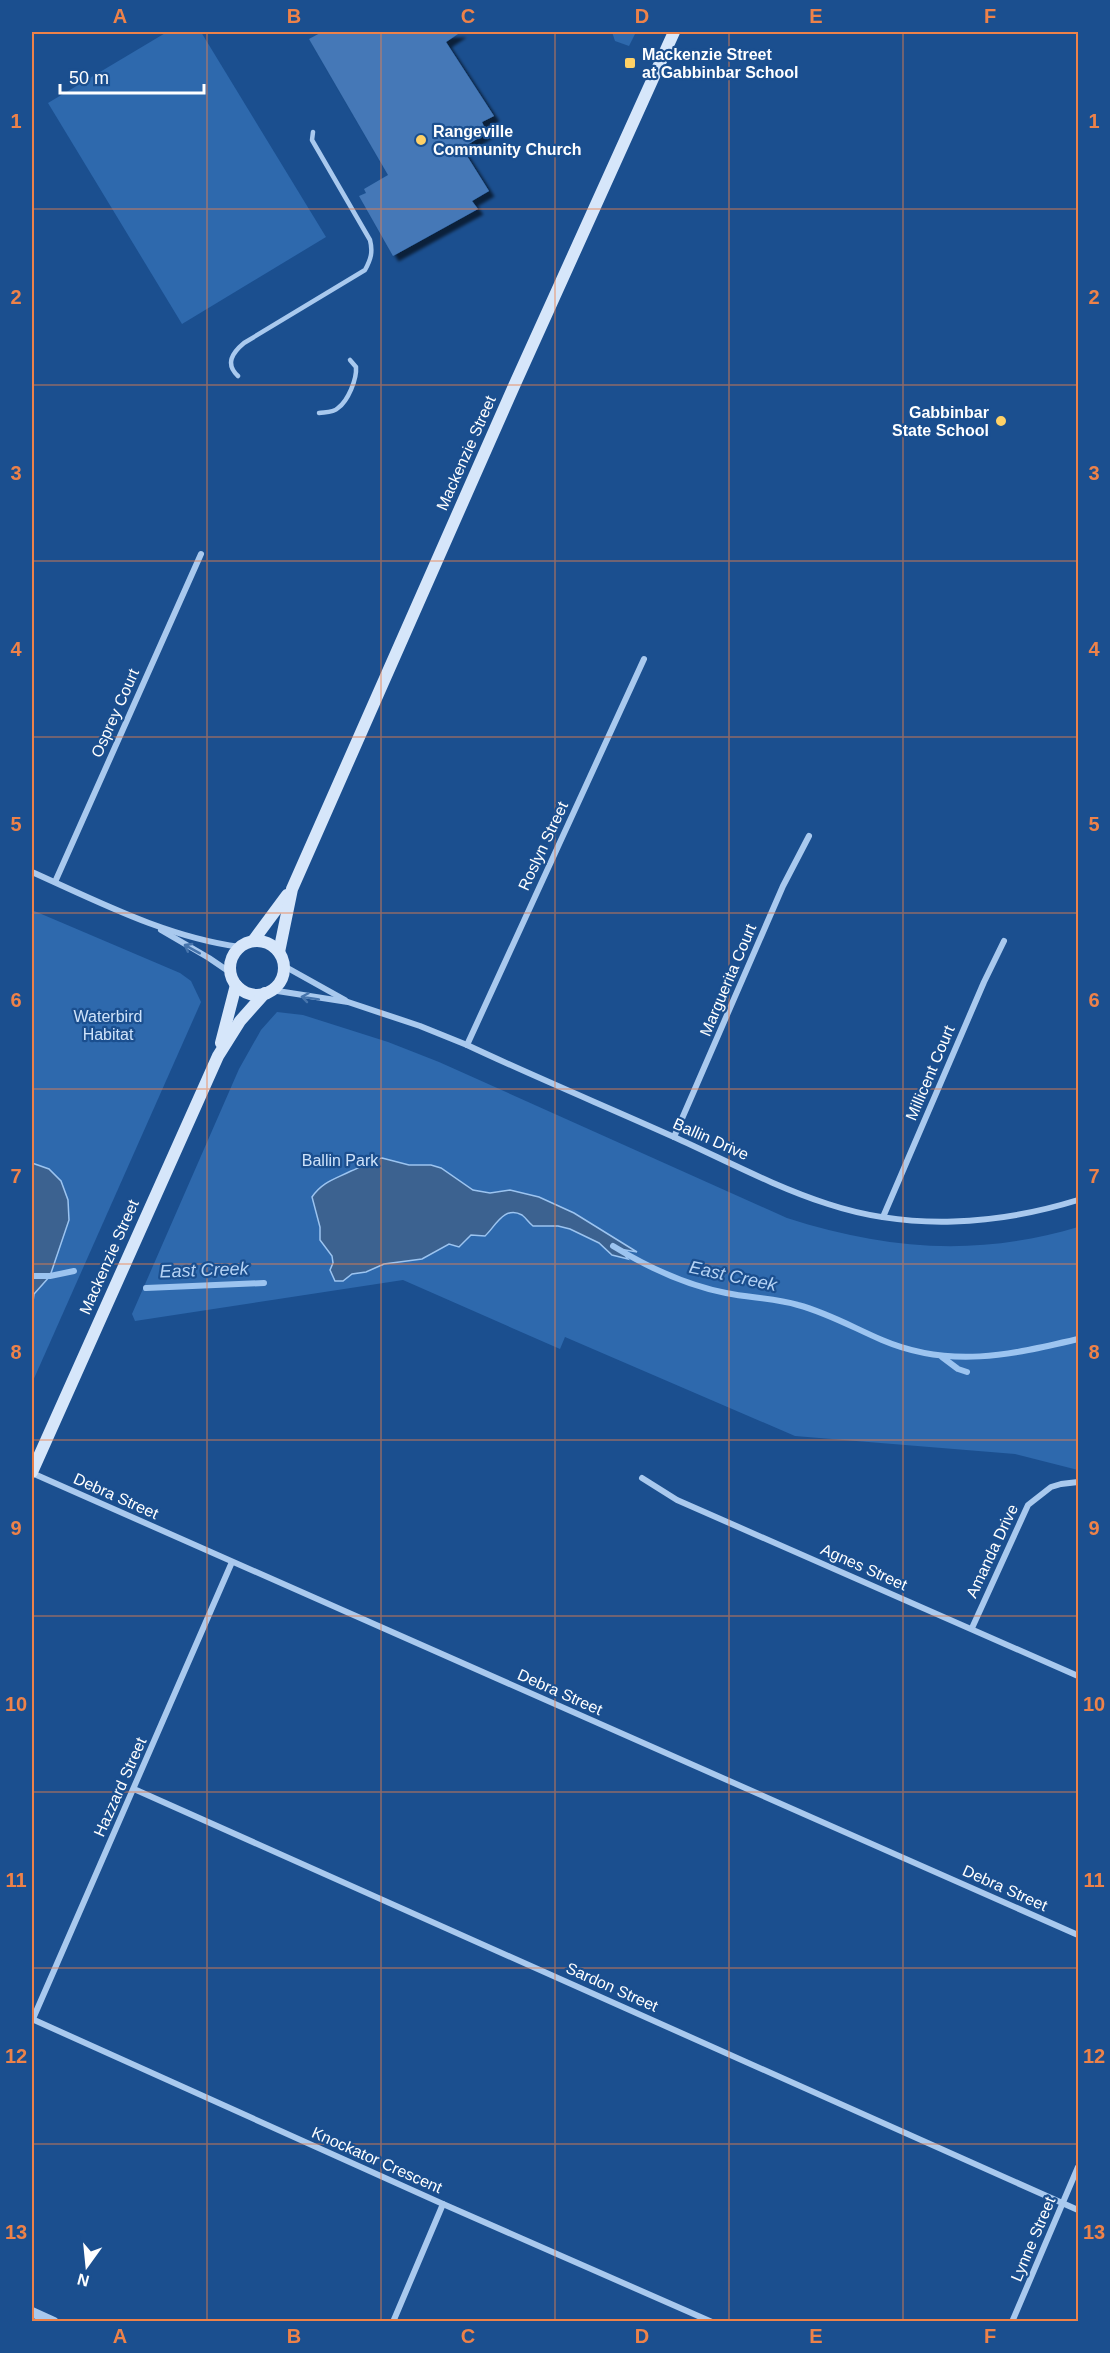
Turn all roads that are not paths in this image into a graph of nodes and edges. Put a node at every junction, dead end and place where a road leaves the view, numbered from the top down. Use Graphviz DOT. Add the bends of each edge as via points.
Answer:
graph roads {
  1 [pos="674,32"];
  2 [pos="313,132"];
  3 [pos="350,360"];
  4 [pos="238,376"];
  5 [pos="319,412"];
  6 [pos="201,555"];
  7 [pos="644,659"];
  8 [pos="809,836"];
  9 [pos="32,872"];
  10 [pos="55,882"];
  11 [pos="291,889"];
  12 [pos="152,925"];
  13 [pos="253,941"];
  14 [pos="1005,941"];
  15 [pos="240,947"];
  16 [pos="279,952"];
  17 [pos="284,966"];
  18 [pos="233,979"];
  19 [pos="268,992"];
  20 [pos="348,1002"];
  21 [pos="466,1045"];
  22 [pos="218,1056"];
  23 [pos="674,1137"];
  24 [pos="1078,1200"];
  25 [pos="883,1217"];
  26 [pos="32,1473"];
  27 [pos="642,1478"];
  28 [pos="1078,1482"];
  29 [pos="232,1562"];
  30 [pos="972,1629"];
  31 [pos="1078,1676"];
  32 [pos="134,1789"];
  33 [pos="1078,1935"];
  34 [pos="32,2020"];
  35 [pos="1078,2167"];
  36 [pos="1063,2203"];
  37 [pos="443,2205"];
  38 [pos="1078,2210"];
  39 [pos="32,2312"];
  40 [pos="54,2322"];
  41 [pos="393,2322"];
  42 [pos="712,2322"];
  43 [pos="1012,2322"];
  1 -- 11 [label="main road, Mackenzie Street"];
  2 -- 4 [label="lane" via="312,140 370,240 370,262 365,270 233,352 230,362"];
  3 -- 5 [label="lane" via="357,374 346,398 338,408"];
  6 -- 10 [label="street, Osprey Court"];
  7 -- 21 [label="street, Roslyn Street"];
  8 -- 23 [label="street, Marguerita Court" via="783,886"];
  9 -- 10 [label="street"];
  10 -- 12 [label="street"];
  11 -- 13 [label="main road, Mackenzie Street"];
  11 -- 16 [label="main road, Mackenzie Street"];
  12 -- 15 [label="street" via="214,944"];
  18 -- 12 [label="street, one-way" via="209,958"];
  13 -- 15 [label="main road"];
  13 -- 16 [label="main road" via="268,943"];
  14 -- 25 [label="street, Millicent Court"];
  15 -- 18 [label="main road" via="232,959"];
  16 -- 17 [label="main road"];
  17 -- 19 [label="main road" via="281,980"];
  17 -- 20 [label="street, Ballin Drive"];
  18 -- 19 [label="main road" via="250,993"];
  18 -- 22 [label="main road, Mackenzie Street"];
  20 -- 19 [label="street, Ballin Drive, one-way"];
  19 -- 22 [label="main road, Mackenzie Street" via="240,1022"];
  20 -- 21 [label="street, Ballin Drive"];
  21 -- 23 [label="street, Ballin Drive"];
  22 -- 26 [label="main road, Mackenzie Street"];
  23 -- 25 [label="street, Ballin Drive" via="798,1193"];
  24 -- 25 [label="street, Ballin Drive" via="990,1220 928,1222"];
  26 -- 29 [label="street, Debra Street"];
  27 -- 30 [label="street, Agnes Street" via="677,1500"];
  28 -- 30 [label="street, Amanda Drive" via="1051,1487 1028,1505"];
  29 -- 32 [label="street, Hazzard Street"];
  29 -- 33 [label="street, Debra Street"];
  30 -- 31 [label="street, Agnes Street"];
  32 -- 34 [label="street, Hazzard Street"];
  32 -- 36 [label="street, Sardon Street"];
  34 -- 37 [label="street, Knockator Crescent"];
  35 -- 36 [label="street, Lynne Street"];
  36 -- 38 [label="street, Sardon Street"];
  36 -- 43 [label="street, Lynne Street"];
  37 -- 41 [label="street"];
  37 -- 42 [label="street, Knockator Crescent"];
  39 -- 40 [label="street"];
}
